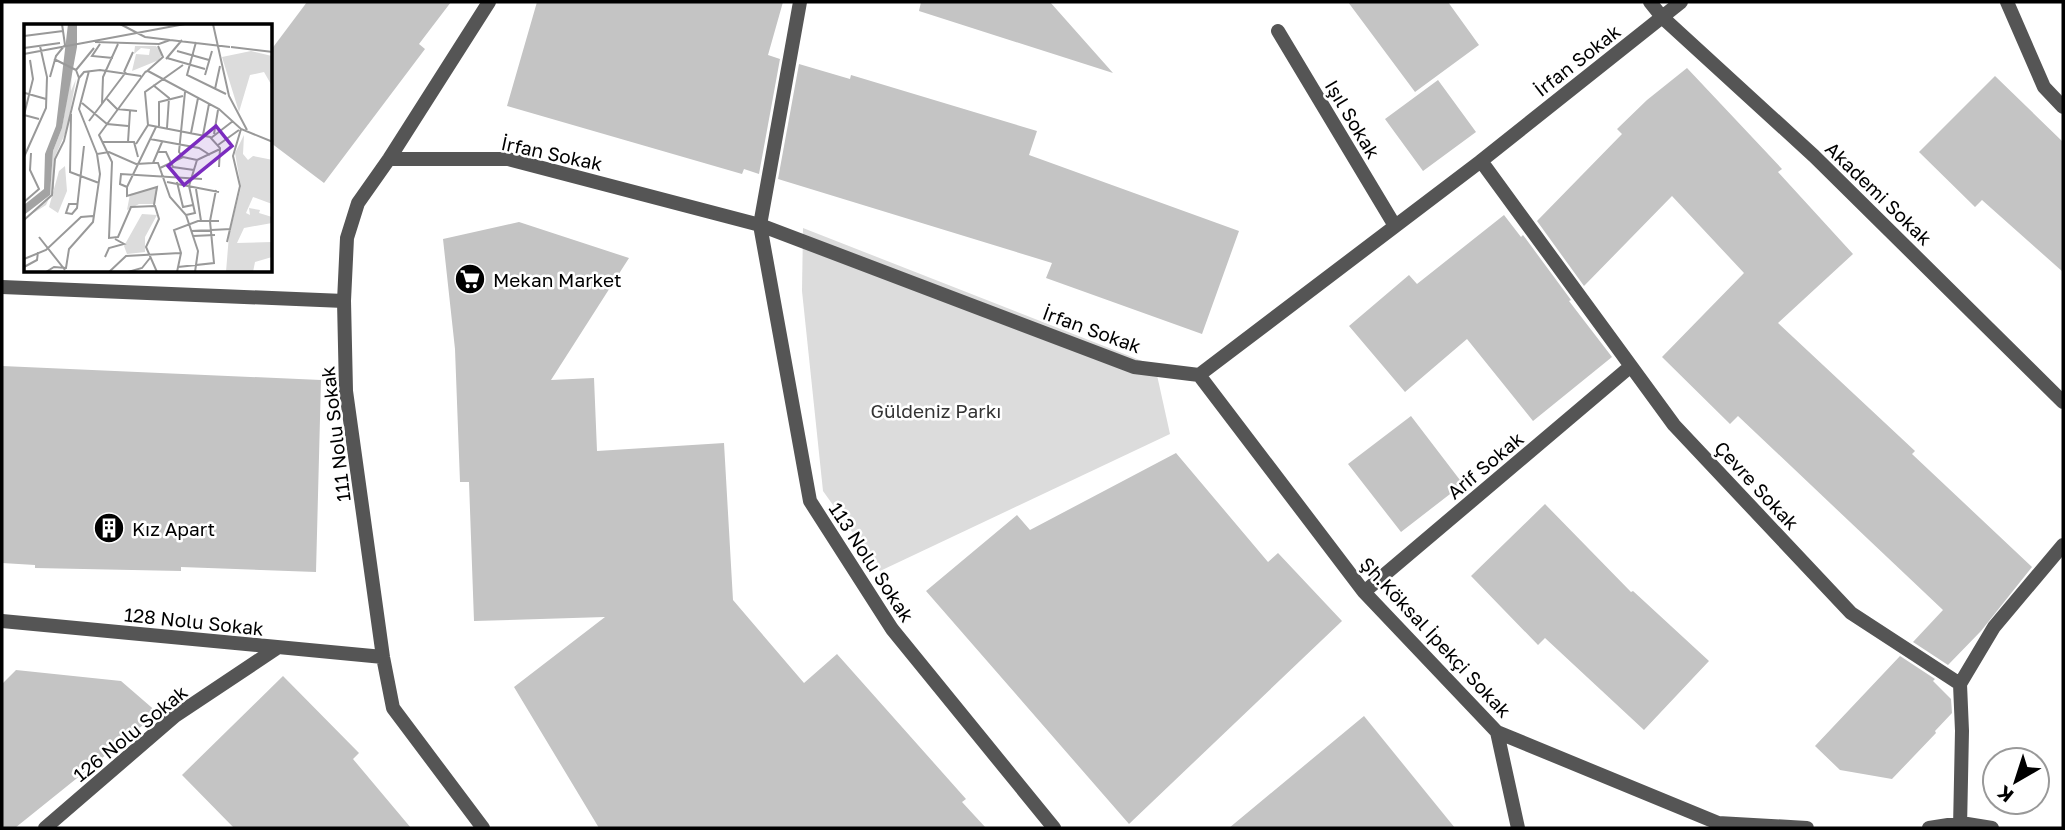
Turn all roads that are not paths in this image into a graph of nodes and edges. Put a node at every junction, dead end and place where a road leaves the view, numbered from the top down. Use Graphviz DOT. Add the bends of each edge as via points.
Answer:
graph roads {
  1 [pos="489,2"];
  2 [pos="800,2"];
  3 [pos="1650,2"];
  4 [pos="1681,2"];
  5 [pos="2007,2"];
  6 [pos="1662,17"];
  7 [pos="1279,32"];
  8 [pos="2063,107"];
  9 [pos="389,159"];
  10 [pos="1480,161"];
  11 [pos="760,225"];
  12 [pos="1395,226"];
  13 [pos="2,287"];
  14 [pos="344,302"];
  15 [pos="1631,366"];
  16 [pos="1199,375"];
  17 [pos="2063,402"];
  18 [pos="2063,545"];
  19 [pos="1364,592"];
  20 [pos="2,621"];
  21 [pos="277,648"];
  22 [pos="383,657"];
  23 [pos="1960,684"];
  24 [pos="1497,732"];
  25 [pos="1960,826"];
  26 [pos="45,828"];
  27 [pos="483,828"];
  28 [pos="1054,828"];
  29 [pos="1518,828"];
  30 [pos="1807,828"];
  31 [pos="1929,828"];
  32 [pos="1992,828"];
  1 -- 9 [label="street, 111 Nolu Sokak"];
  2 -- 11 [label="street"];
  3 -- 6 [label="street, Akademi Sokak"];
  4 -- 6 [label="street, İrfan Sokak"];
  5 -- 8 [label="street" via="2044,87"];
  6 -- 10 [label="street, İrfan Sokak"];
  6 -- 17 [label="street, Akademi Sokak" via="1814,156"];
  7 -- 12 [label="street, Işıl Sokak"];
  9 -- 11 [label="street, İrfan Sokak" via="508,159"];
  9 -- 14 [label="street, 111 Nolu Sokak" via="358,203 347,238"];
  10 -- 12 [label="street, İrfan Sokak"];
  10 -- 15 [label="street, Çevre Sokak"];
  11 -- 16 [label="street, İrfan Sokak" via="1134,367"];
  11 -- 28 [label="street, 113 Nolu Sokak" via="810,501 892,629"];
  12 -- 16 [label="street, İrfan Sokak"];
  13 -- 14 [label="street"];
  14 -- 22 [label="street, 111 Nolu Sokak" via="346,391"];
  15 -- 19 [label="street, Arif Sokak"];
  15 -- 23 [label="street, Çevre Sokak" via="1674,425 1851,613"];
  16 -- 19 [label="street, Şh.Köksal İpekçi Sokak"];
  18 -- 23 [label="street" via="1994,627"];
  19 -- 24 [label="street, Şh.Köksal İpekçi Sokak"];
  20 -- 21 [label="street, 128 Nolu Sokak"];
  21 -- 22 [label="street, 128 Nolu Sokak"];
  21 -- 26 [label="street, 126 Nolu Sokak" via="175,716"];
  22 -- 27 [label="street, 111 Nolu Sokak" via="393,708"];
  23 -- 25 [label="street"];
  24 -- 29 [label="street"];
  24 -- 30 [label="street, Şh.Köksal İpekçi Sokak" via="1718,823"];
  25 -- 31 [label="street"];
  25 -- 32 [label="street"];
}
